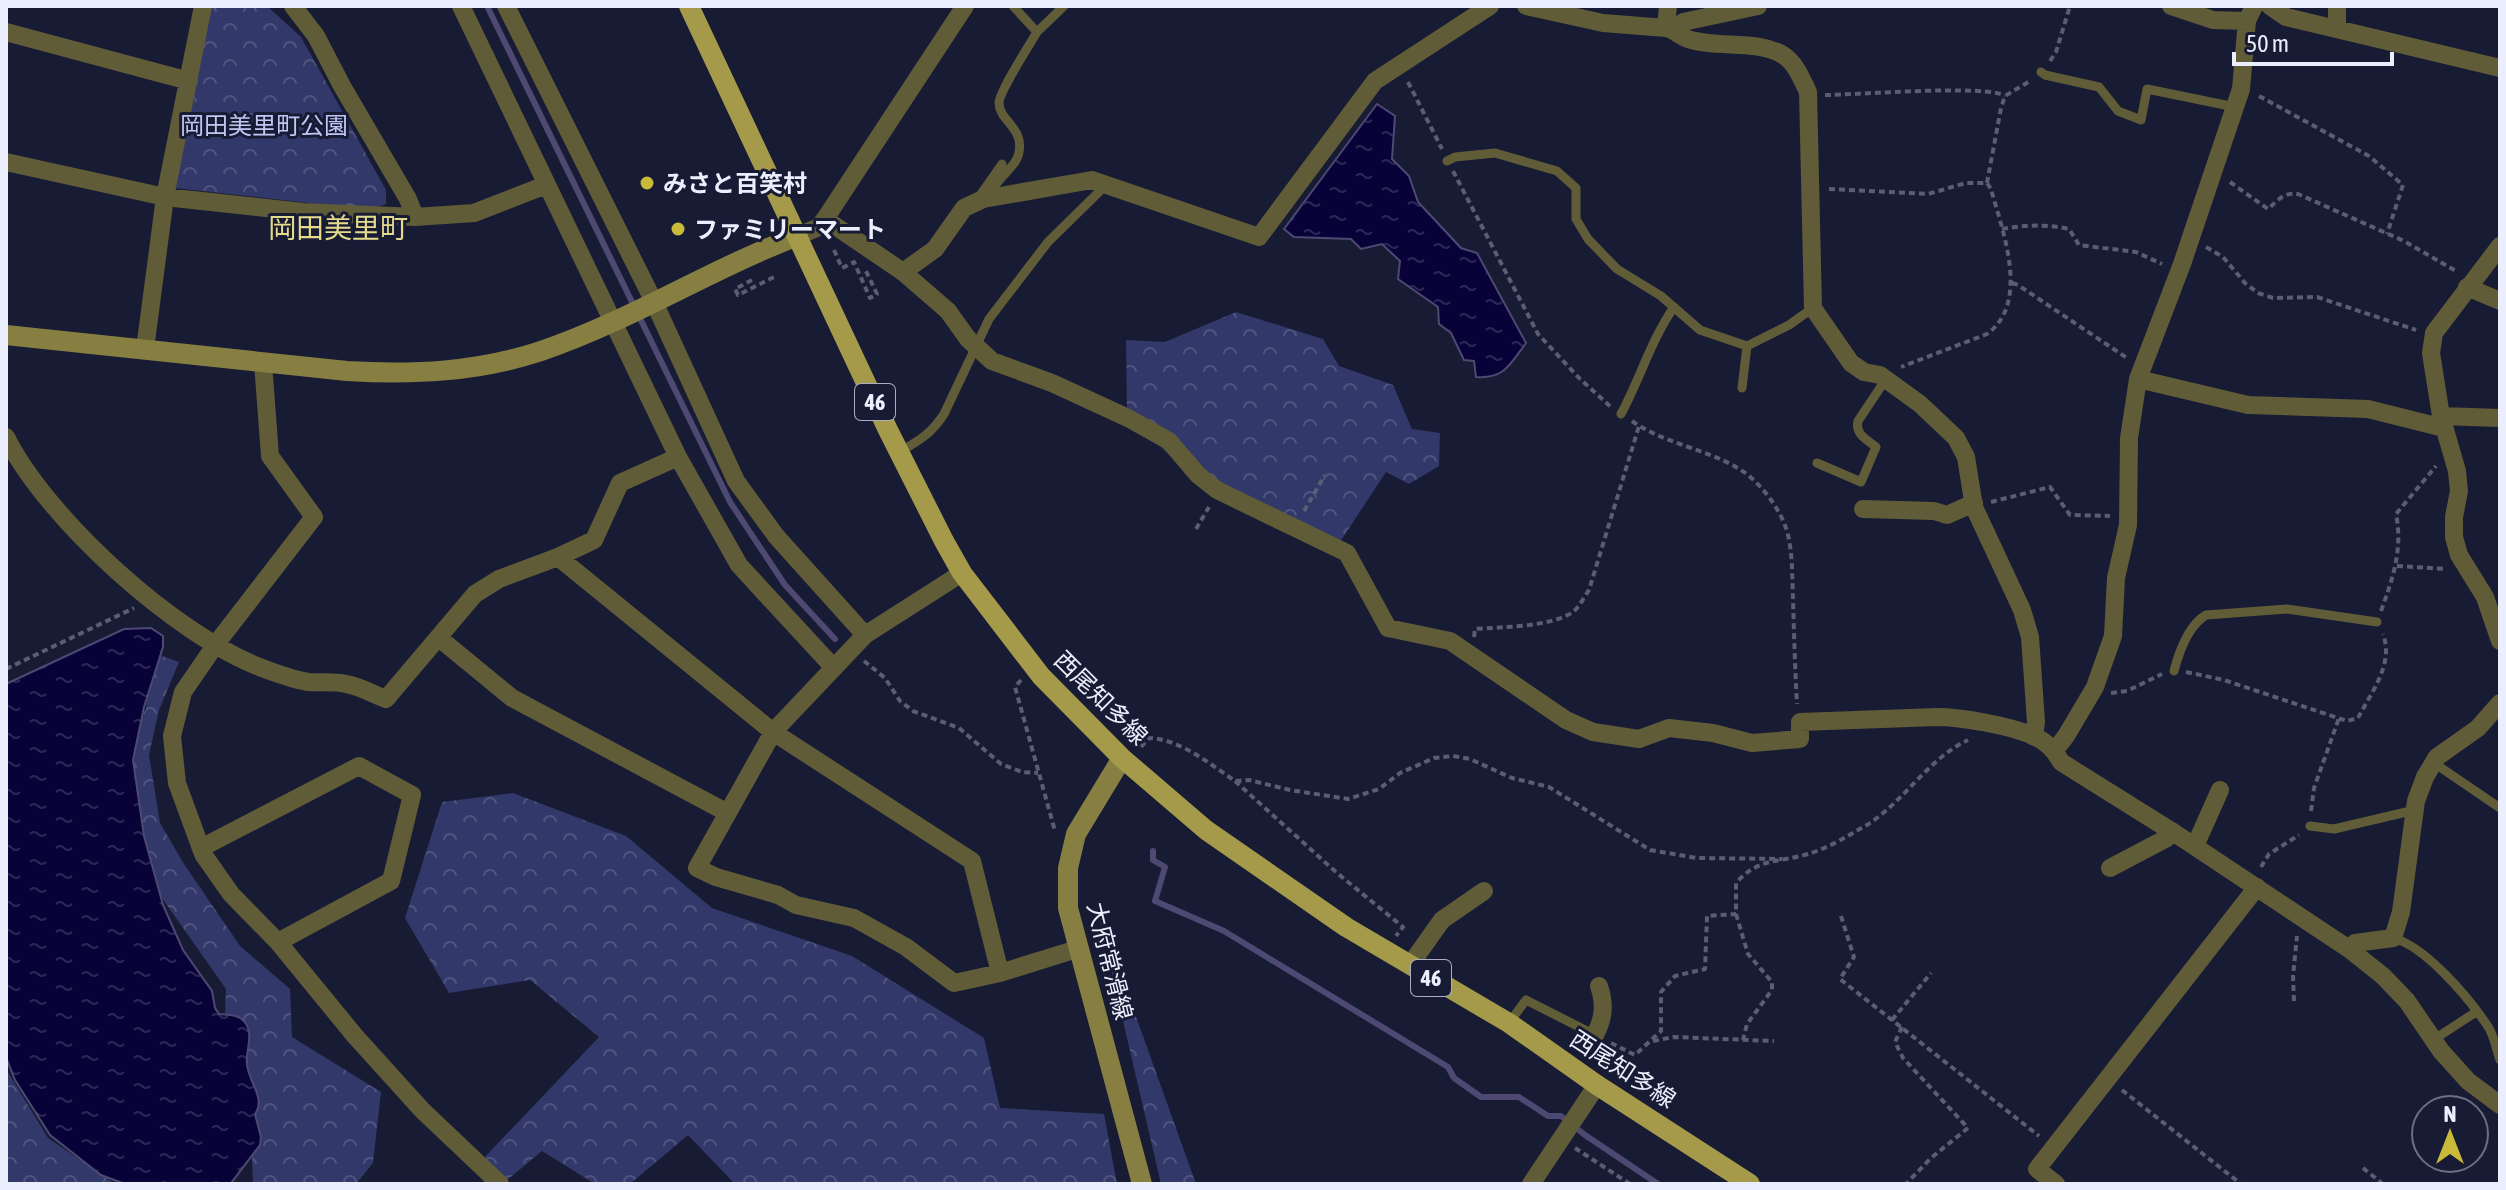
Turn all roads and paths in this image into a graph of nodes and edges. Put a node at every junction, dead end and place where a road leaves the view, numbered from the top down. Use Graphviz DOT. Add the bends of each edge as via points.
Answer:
graph roads {
  1 [pos="203,6"];
  2 [pos="293,6"];
  3 [pos="461,6"];
  4 [pos="506,6"];
  5 [pos="689,6"];
  6 [pos="965,6"];
  7 [pos="1013,6"];
  8 [pos="1064,6"];
  9 [pos="1490,6"];
  10 [pos="1526,6"];
  11 [pos="1668,6"];
  12 [pos="1758,6"];
  13 [pos="2070,6"];
  14 [pos="2171,6"];
  15 [pos="2270,6"];
  16 [pos="2337,6"];
  17 [pos="2250,14"];
  18 [pos="1671,29"];
  19 [pos="2337,29"];
  20 [pos="6,32"];
  21 [pos="1037,32"];
  22 [pos="2500,68"];
  23 [pos="2041,72"];
  24 [pos="189,81"];
  25 [pos="2241,89"];
  26 [pos="1808,96"];
  27 [pos="2005,96"];
  28 [pos="2235,107"];
  29 [pos="1447,161"];
  30 [pos="6,162"];
  31 [pos="1002,164"];
  32 [pos="2213,172"];
  33 [pos="1987,183"];
  34 [pos="546,185"];
  35 [pos="1106,185"];
  36 [pos="1810,187"];
  37 [pos="165,197"];
  38 [pos="987,198"];
  39 [pos="415,217"];
  40 [pos="825,219"];
  41 [pos="2002,229"];
  42 [pos="2387,234"];
  43 [pos="798,236"];
  44 [pos="2190,241"];
  45 [pos="832,246"];
  46 [pos="2500,246"];
  47 [pos="2179,271"];
  48 [pos="903,272"];
  49 [pos="760,276"];
  50 [pos="776,276"];
  51 [pos="2012,283"];
  52 [pos="2469,284"];
  53 [pos="877,294"];
  54 [pos="2500,301"];
  55 [pos="649,305"];
  56 [pos="1674,307"];
  57 [pos="1813,308"];
  58 [pos="617,320"];
  59 [pos="6,335"];
  60 [pos="2434,336"];
  61 [pos="1747,346"];
  62 [pos="977,347"];
  63 [pos="145,349"];
  64 [pos="263,363"];
  65 [pos="2140,374"];
  66 [pos="1883,377"];
  67 [pos="1742,388"];
  68 [pos="1621,414"];
  69 [pos="2500,418"];
  70 [pos="2443,422"];
  71 [pos="1639,426"];
  72 [pos="6,437"];
  73 [pos="899,452"];
  74 [pos="2451,453"];
  75 [pos="678,457"];
  76 [pos="1817,463"];
  77 [pos="1325,475"];
  78 [pos="1219,490"];
  79 [pos="1974,505"];
  80 [pos="1863,509"];
  81 [pos="2129,518"];
  82 [pos="1295,526"];
  83 [pos="1196,529"];
  84 [pos="558,557"];
  85 [pos="2397,566"];
  86 [pos="2466,567"];
  87 [pos="962,573"];
  88 [pos="149,598"];
  89 [pos="2377,622"];
  90 [pos="439,638"];
  91 [pos="2500,641"];
  92 [pos="216,644"];
  93 [pos="850,651"];
  94 [pos="1466,652"];
  95 [pos="6,669"];
  96 [pos="2174,671"];
  97 [pos="1022,679"];
  98 [pos="2093,691"];
  99 [pos="2500,703"];
  100 [pos="2339,718"];
  101 [pos="2478,728"];
  102 [pos="2500,730"];
  103 [pos="773,732"];
  104 [pos="1976,736"];
  105 [pos="2034,736"];
  106 [pos="2055,750"];
  107 [pos="1125,761"];
  108 [pos="2434,763"];
  109 [pos="1038,773"];
  110 [pos="1235,781"];
  111 [pos="2220,790"];
  112 [pos="2500,808"];
  113 [pos="2415,810"];
  114 [pos="726,812"];
  115 [pos="2310,826"];
  116 [pos="2172,831"];
  117 [pos="1057,841"];
  118 [pos="2195,846"];
  119 [pos="201,848"];
  120 [pos="1782,859"];
  121 [pos="2110,868"];
  122 [pos="2254,885"];
  123 [pos="1484,891"];
  124 [pos="1736,914"];
  125 [pos="1841,916"];
  126 [pos="2306,920"];
  127 [pos="2393,938"];
  128 [pos="278,942"];
  129 [pos="1077,949"];
  130 [pos="2349,949"];
  131 [pos="1386,951"];
  132 [pos="1410,965"];
  133 [pos="1000,973"];
  134 [pos="1931,973"];
  135 [pos="1599,986"];
  136 [pos="2294,1001"];
  137 [pos="2476,1012"];
  138 [pos="1892,1020"];
  139 [pos="1509,1023"];
  140 [pos="1902,1027"];
  141 [pos="1595,1035"];
  142 [pos="1743,1040"];
  143 [pos="2433,1040"];
  144 [pos="1653,1041"];
  145 [pos="1774,1041"];
  146 [pos="2500,1060"];
  147 [pos="2107,1079"];
  148 [pos="1597,1085"];
  149 [pos="2500,1105"];
  150 [pos="1561,1139"];
  151 [pos="2053,1147"];
  152 [pos="2363,1168"];
  153 [pos="500,1184"];
  154 [pos="1142,1184"];
  155 [pos="1531,1184"];
  156 [pos="1630,1184"];
  157 [pos="1750,1184"];
  158 [pos="1906,1184"];
  159 [pos="2056,1184"];
  160 [pos="2241,1184"];
  161 [pos="2383,1184"];
  1 -- 24 [label="street"];
  2 -- 39 [label="street" via="316,36"];
  3 -- 34 [label="street"];
  4 -- 55 [label="street"];
  5 -- 43 [label="main road, 西尾知多線 / 46"];
  6 -- 40 [label="street"];
  7 -- 21 [label="lane"];
  8 -- 21 [label="lane"];
  9 -- 35 [label="street" via="1375,81 1259,237"];
  10 -- 18 [label="street" via="1603,23"];
  11 -- 18 [label="street"];
  12 -- 18 [label="street"];
  13 -- 23 [label="path" via="2056,52"];
  14 -- 17 [label="street" via="2213,20"];
  15 -- 19 [label="street" via="2286,17"];
  16 -- 19 [label="street"];
  17 -- 25 [label="street"];
  18 -- 26 [label="street" via="1686,39 1784,56 1796,68"];
  19 -- 22 [label="street"];
  20 -- 24 [label="street"];
  21 -- 38 [label="lane" via="1000,97 1000,110 1021,142 1019,157"];
  23 -- 27 [label="path"];
  23 -- 28 [label="lane" via="2099,87 2118,111 2141,120 2147,89"];
  24 -- 37 [label="street"];
  25 -- 28 [label="street"];
  25 -- 42 [label="path" via="2369,156 2403,185"];
  26 -- 27 [label="path" via="1965,91"];
  26 -- 36 [label="street"];
  27 -- 33 [label="path"];
  28 -- 32 [label="street"];
  29 -- 56 [label="lane" via="1495,153 1557,171 1576,188 1576,219 1588,239 1617,269"];
  30 -- 37 [label="street"];
  31 -- 38 [label="lane" via="981,194"];
  32 -- 42 [label="path" via="2268,209 2282,196 2298,194"];
  32 -- 44 [label="street"];
  33 -- 36 [label="path" via="1928,194"];
  33 -- 41 [label="path"];
  34 -- 39 [label="street" via="474,213"];
  34 -- 58 [label="street"];
  35 -- 38 [label="street" via="1092,180"];
  35 -- 62 [label="lane" via="1008,291"];
  36 -- 57 [label="street"];
  37 -- 39 [label="street"];
  37 -- 63 [label="street"];
  38 -- 48 [label="street" via="964,208 935,249"];
  40 -- 43 [label="street"];
  40 -- 48 [label="street"];
  41 -- 47 [label="path" via="2069,229 2079,245 2136,252"];
  41 -- 51 [label="path"];
  42 -- 52 [label="path" via="2452,268"];
  43 -- 55 [label="street"];
  43 -- 73 [label="main road, 西尾知多線 / 46"];
  44 -- 47 [label="street"];
  44 -- 60 [label="path" via="2223,257 2258,293 2317,297"];
  45 -- 53 [label="path" via="842,268 854,262 870,298"];
  46 -- 52 [label="street"];
  47 -- 65 [label="street"];
  48 -- 62 [label="street" via="948,311"];
  49 -- 50 [label="path" via="735,289 738,295"];
  51 -- 65 [label="path" via="2105,342"];
  51 -- 66 [label="path" via="2001,318 1987,334"];
  52 -- 54 [label="street"];
  52 -- 60 [label="street"];
  55 -- 58 [label="street"];
  55 -- 93 [label="street" via="736,481"];
  56 -- 61 [label="lane" via="1700,330"];
  56 -- 68 [label="lane" via="1657,331"];
  57 -- 61 [label="lane"];
  57 -- 66 [label="street" via="1851,363"];
  58 -- 64 [label="street" via="540,351 451,370 381,373"];
  58 -- 75 [label="street"];
  59 -- 63 [label="street"];
  60 -- 70 [label="street" via="2433,376"];
  61 -- 67 [label="lane"];
  62 -- 73 [label="lane" via="935,428"];
  62 -- 78 [label="street" via="992,361 1052,383 1169,441"];
  63 -- 64 [label="street"];
  64 -- 92 [label="street" via="270,456 314,517"];
  65 -- 70 [label="street" via="2248,405 2368,409"];
  65 -- 81 [label="street" via="2129,438"];
  66 -- 76 [label="lane" via="1856,428 1876,447 1861,482"];
  66 -- 79 [label="street" via="1956,438 1966,457"];
  69 -- 70 [label="street"];
  70 -- 74 [label="street"];
  71 -- 94 [label="path" via="1589,590 1576,609 1521,625 1475,629"];
  72 -- 88 [label="street" via="63,518"];
  73 -- 87 [label="main road, 西尾知多線 / 46"];
  74 -- 85 [label="path" via="2396,514"];
  74 -- 86 [label="street" via="2459,491 2454,537"];
  75 -- 84 [label="street" via="620,483 594,540"];
  75 -- 93 [label="street" via="739,565"];
  77 -- 82 [label="path"];
  78 -- 82 [label="street"];
  78 -- 83 [label="path"];
  79 -- 80 [label="street" via="1947,515"];
  79 -- 81 [label="path" via="2050,487 2070,515"];
  79 -- 105 [label="street" via="2030,637"];
  81 -- 98 [label="street" via="2116,578 2113,636"];
  82 -- 94 [label="street" via="1347,553 1388,628 1450,641"];
  84 -- 90 [label="street" via="475,594"];
  84 -- 103 [label="street"];
  85 -- 86 [label="path"];
  85 -- 89 [label="path"];
  86 -- 91 [label="street" via="2485,597"];
  87 -- 93 [label="street"];
  87 -- 107 [label="main road, 西尾知多線 / 46" via="1041,676"];
  88 -- 92 [label="street"];
  88 -- 95 [label="path" via="128,613"];
  89 -- 96 [label="lane" via="2287,609 2215,613 2197,621"];
  89 -- 100 [label="path" via="2388,652 2385,666 2358,718"];
  90 -- 92 [label="street" via="386,699 347,684 307,682 260,667"];
  90 -- 114 [label="street" via="512,698"];
  92 -- 119 [label="street" via="183,692 172,736 177,783"];
  93 -- 103 [label="street"];
  93 -- 109 [label="path" via="885,678 913,711 959,728 1001,764"];
  94 -- 105 [label="street" via="1566,720 1593,732 1639,739 1669,728 1752,743 1800,739 1800,722 1937,717"];
  96 -- 98 [label="path" via="2127,691"];
  96 -- 100 [label="path" via="2224,680"];
  97 -- 109 [label="path" via="1015,687"];
  98 -- 106 [label="street"];
  99 -- 101 [label="street"];
  100 -- 115 [label="path" via="2314,788"];
  101 -- 102 [label="street"];
  101 -- 108 [label="street"];
  103 -- 114 [label="street"];
  103 -- 133 [label="street" via="972,861"];
  104 -- 120 [label="path" via="1946,753 1862,829 1812,853"];
  105 -- 106 [label="street"];
  106 -- 116 [label="street" via="2061,762"];
  107 -- 110 [label="path" via="1149,738 1159,738"];
  107 -- 129 [label="street, 大府常滑線" via="1076,834 1067,884"];
  107 -- 131 [label="main road, 西尾知多線 / 46" via="1206,830"];
  108 -- 112 [label="lane"];
  108 -- 113 [label="street"];
  109 -- 117 [label="path"];
  110 -- 120 [label="path" via="1348,799 1379,789 1434,758 1453,756 1549,787 1650,850 1697,858"];
  110 -- 131 [label="path" via="1403,927"];
  111 -- 118 [label="street"];
  113 -- 115 [label="lane" via="2334,829"];
  113 -- 127 [label="street"];
  114 -- 133 [label="street" via="697,868 796,905 854,918 906,947 954,983"];
  115 -- 122 [label="path" via="2269,854"];
  116 -- 118 [label="street"];
  116 -- 121 [label="street"];
  118 -- 122 [label="street"];
  119 -- 128 [label="street" via="231,894"];
  119 -- 128 [label="street" via="359,766 412,795 391,881"];
  120 -- 124 [label="path" via="1754,866 1736,883"];
  122 -- 126 [label="street"];
  122 -- 147 [label="street"];
  123 -- 132 [label="street" via="1442,920"];
  124 -- 142 [label="path" via="1748,954 1772,982"];
  124 -- 144 [label="path" via="1707,916 1705,969 1668,982 1661,992 1661,1031"];
  125 -- 138 [label="path" via="1854,957 1840,979"];
  126 -- 130 [label="street"];
  126 -- 136 [label="path" via="2295,949"];
  127 -- 130 [label="street" via="2355,943"];
  127 -- 137 [label="lane" via="2422,951"];
  128 -- 153 [label="street" via="422,1110"];
  129 -- 133 [label="street"];
  129 -- 154 [label="street, 大府常滑線"];
  130 -- 143 [label="street" via="2407,1001"];
  131 -- 132 [label="main road, 西尾知多線 / 46"];
  132 -- 139 [label="main road, 西尾知多線 / 46"];
  134 -- 138 [label="path"];
  135 -- 141 [label="street" via="1602,1022"];
  137 -- 143 [label="lane"];
  137 -- 146 [label="lane" via="2489,1027"];
  138 -- 140 [label="path"];
  139 -- 141 [label="lane" via="1526,1000"];
  139 -- 148 [label="main road, 西尾知多線 / 46"];
  140 -- 151 [label="path"];
  140 -- 158 [label="path" via="1895,1042 1903,1058 1968,1128"];
  141 -- 144 [label="path" via="1635,1055"];
  142 -- 144 [label="path"];
  142 -- 145 [label="path"];
  143 -- 149 [label="street" via="2468,1081"];
  147 -- 151 [label="street"];
  147 -- 160 [label="path"];
  148 -- 150 [label="street"];
  148 -- 157 [label="main road, 西尾知多線 / 46"];
  150 -- 155 [label="street"];
  150 -- 156 [label="path"];
  151 -- 159 [label="street" via="2037,1169"];
  152 -- 161 [label="path"];
}
